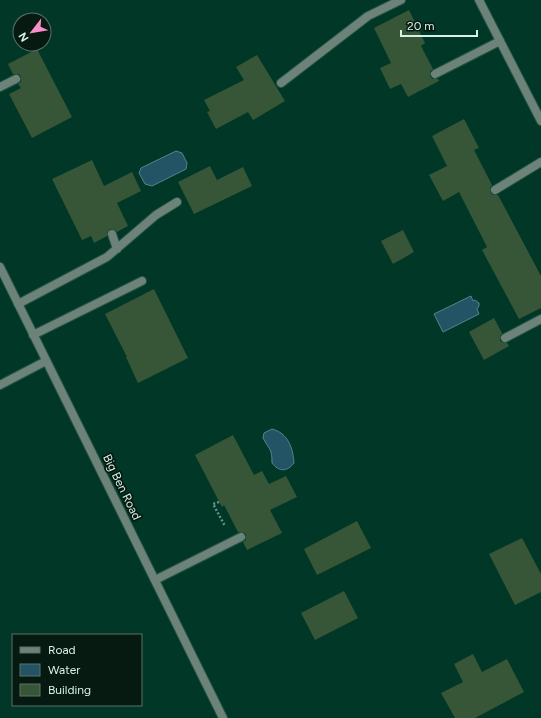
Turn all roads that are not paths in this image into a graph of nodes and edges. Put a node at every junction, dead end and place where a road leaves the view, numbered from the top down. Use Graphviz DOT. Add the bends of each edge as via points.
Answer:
graph roads {
  1 [pos="401,0"];
  2 [pos="479,0"];
  3 [pos="500,41"];
  4 [pos="435,74"];
  5 [pos="16,79"];
  6 [pos="281,83"];
  7 [pos="0,88"];
  8 [pos="541,121"];
  9 [pos="541,162"];
  10 [pos="495,190"];
  11 [pos="177,202"];
  12 [pos="112,234"];
  13 [pos="117,249"];
  14 [pos="0,267"];
  15 [pos="142,281"];
  16 [pos="18,304"];
  17 [pos="541,318"];
  18 [pos="33,335"];
  19 [pos="504,338"];
  20 [pos="46,361"];
  21 [pos="0,385"];
  22 [pos="237,539"];
  23 [pos="155,580"];
  24 [pos="223,718"];
  1 -- 6 [label="street" via="368,16"];
  2 -- 3 [label="street"];
  3 -- 4 [label="street"];
  3 -- 8 [label="street"];
  5 -- 7 [label="street"];
  9 -- 10 [label="street"];
  11 -- 13 [label="street"];
  12 -- 13 [label="street"];
  13 -- 16 [label="street" via="107,257"];
  14 -- 16 [label="street, Big Ben Road"];
  15 -- 18 [label="street"];
  16 -- 18 [label="street, Big Ben Road"];
  17 -- 19 [label="street"];
  18 -- 20 [label="street, Big Ben Road"];
  20 -- 21 [label="street"];
  20 -- 23 [label="street, Big Ben Road"];
  22 -- 23 [label="street"];
  23 -- 24 [label="street, Big Ben Road"];
}
